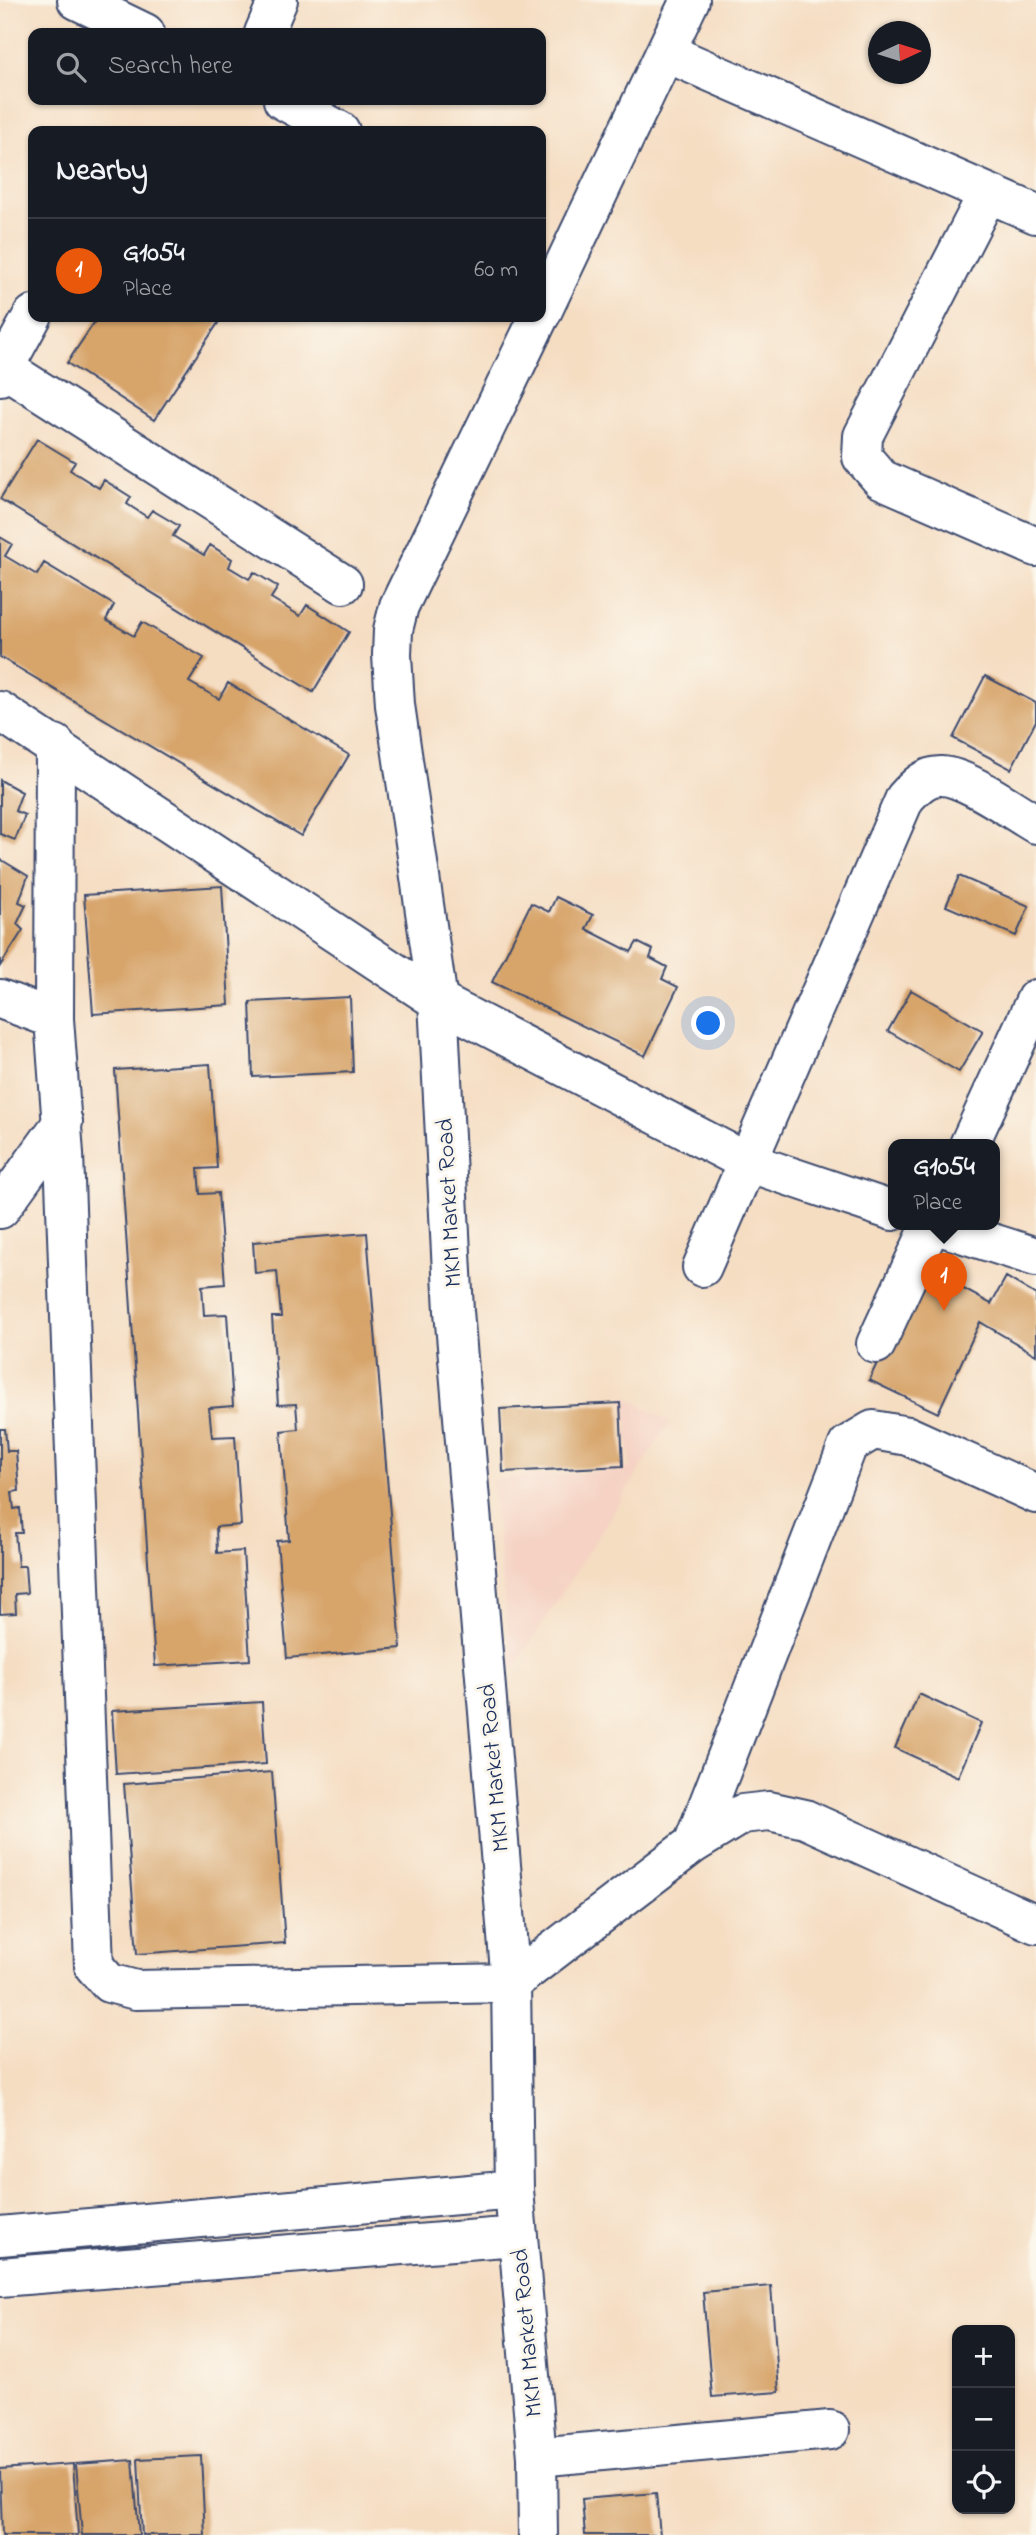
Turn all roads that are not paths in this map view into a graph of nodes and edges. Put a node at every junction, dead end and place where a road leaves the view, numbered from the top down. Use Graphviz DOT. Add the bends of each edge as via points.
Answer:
graph roads {
  1 [pos="77,0"];
  2 [pos="278,0"];
  3 [pos="690,0"];
  4 [pos="135,28"];
  5 [pos="266,28"];
  6 [pos="667,53"];
  7 [pos="292,105"];
  8 [pos="331,126"];
  9 [pos="988,193"];
  10 [pos="1036,214"];
  11 [pos="555,249"];
  12 [pos="546,289"];
  13 [pos="30,322"];
  14 [pos="537,322"];
  15 [pos="2,372"];
  16 [pos="1036,547"];
  17 [pos="343,584"];
  18 [pos="0,711"];
  19 [pos="55,744"];
  20 [pos="1036,824"];
  21 [pos="0,999"];
  22 [pos="1036,999"];
  23 [pos="438,1001"];
  24 [pos="54,1019"];
  25 [pos="63,1122"];
  26 [pos="972,1139"];
  27 [pos="747,1162"];
  28 [pos="0,1209"];
  29 [pos="888,1209"];
  30 [pos="932,1230"];
  31 [pos="950,1230"];
  32 [pos="1036,1257"];
  33 [pos="702,1267"];
  34 [pos="876,1344"];
  35 [pos="1036,1494"];
  36 [pos="693,1844"];
  37 [pos="1036,1924"];
  38 [pos="511,1983"];
  39 [pos="514,2190"];
  40 [pos="0,2236"];
  41 [pos="518,2236"];
  42 [pos="0,2277"];
  43 [pos="830,2430"];
  44 [pos="537,2457"];
  45 [pos="538,2535"];
  1 -- 4 [label="street"];
  2 -- 5 [label="street"];
  3 -- 6 [label="street, MKM Market Road"];
  6 -- 9 [label="street"];
  6 -- 11 [label="street, MKM Market Road"];
  7 -- 8 [label="street"];
  9 -- 10 [label="street"];
  9 -- 16 [label="street" via="863,436 862,457 881,479"];
  11 -- 12 [label="street, MKM Market Road"];
  13 -- 15 [label="street"];
  14 -- 23 [label="street, MKM Market Road" via="399,606 393,630 395,705"];
  15 -- 17 [label="street"];
  18 -- 19 [label="street"];
  19 -- 23 [label="street"];
  19 -- 24 [label="street"];
  20 -- 27 [label="street" via="959,780 941,775 920,782 905,798"];
  21 -- 24 [label="street"];
  22 -- 26 [label="street"];
  23 -- 27 [label="street"];
  23 -- 38 [label="street, MKM Market Road" via="454,1311"];
  24 -- 25 [label="street"];
  25 -- 28 [label="street"];
  25 -- 38 [label="street" via="94,1966 109,1983 136,1990"];
  27 -- 29 [label="street"];
  27 -- 33 [label="street"];
  30 -- 34 [label="street"];
  31 -- 32 [label="street"];
  35 -- 36 [label="street" via="908,1436 873,1430 848,1445"];
  36 -- 37 [label="street" via="742,1814 769,1811 805,1819"];
  36 -- 38 [label="street"];
  38 -- 39 [label="street, MKM Market Road"];
  39 -- 40 [label="street"];
  39 -- 41 [label="street, MKM Market Road"];
  41 -- 42 [label="street"];
  41 -- 44 [label="street, MKM Market Road"];
  43 -- 44 [label="street"];
  44 -- 45 [label="street, MKM Market Road"];
}
